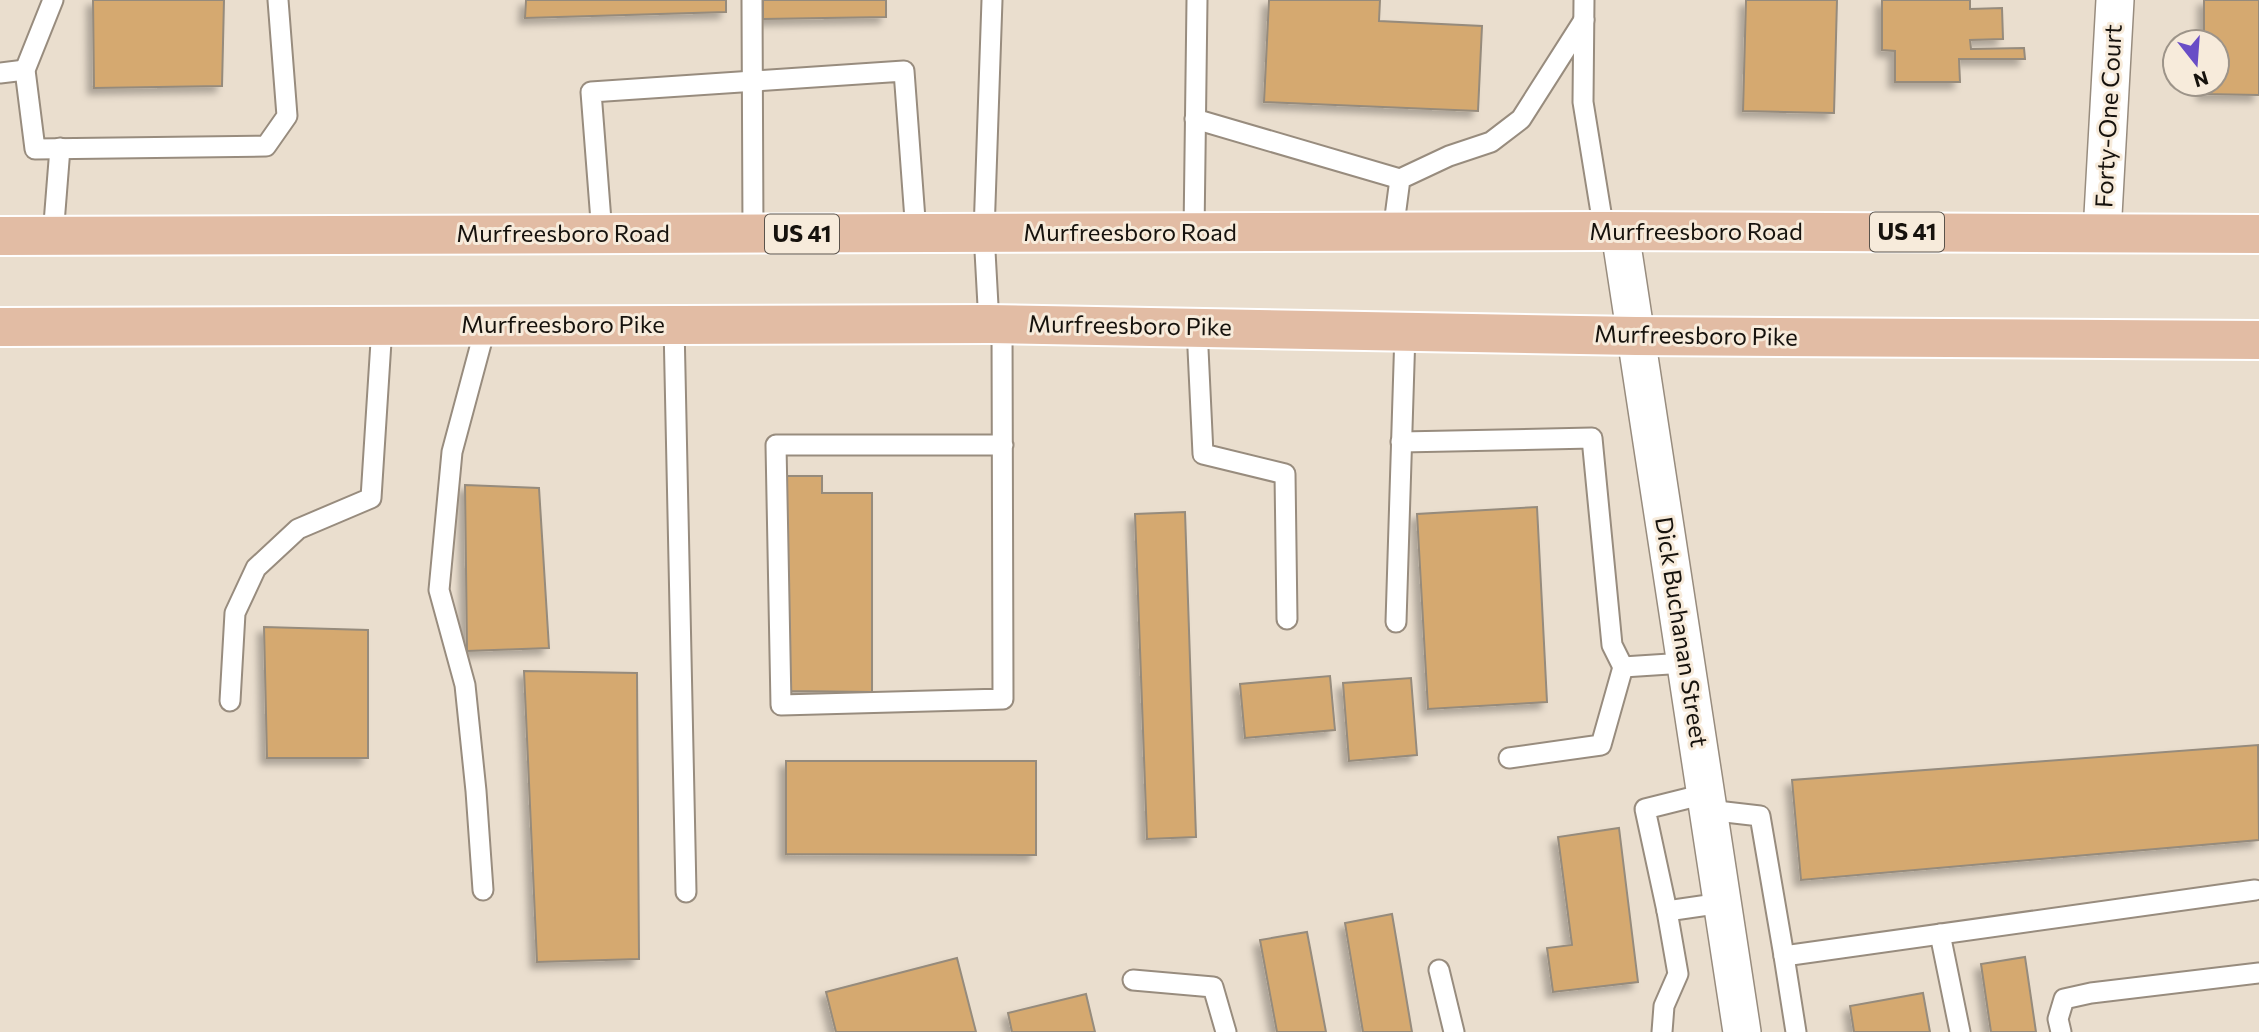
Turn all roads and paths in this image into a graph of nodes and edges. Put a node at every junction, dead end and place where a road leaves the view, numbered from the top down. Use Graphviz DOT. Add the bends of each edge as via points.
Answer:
graph roads {
  1 [pos="53,0"];
  2 [pos="278,0"];
  3 [pos="752,0"];
  4 [pos="992,0"];
  5 [pos="1197,0"];
  6 [pos="1584,0"];
  7 [pos="2115,0"];
  8 [pos="1584,20"];
  9 [pos="25,70"];
  10 [pos="0,73"];
  11 [pos="752,80"];
  12 [pos="1195,119"];
  13 [pos="60,148"];
  14 [pos="1400,179"];
  15 [pos="1612,231"];
  16 [pos="1393,232"];
  17 [pos="916,233"];
  18 [pos="984,233"];
  19 [pos="1194,233"];
  20 [pos="2102,233"];
  21 [pos="602,234"];
  22 [pos="753,234"];
  23 [pos="2259,234"];
  24 [pos="0,236"];
  25 [pos="53,236"];
  26 [pos="674,324"];
  27 [pos="995,324"];
  28 [pos="486,325"];
  29 [pos="382,326"];
  30 [pos="0,327"];
  31 [pos="1197,328"];
  32 [pos="1405,332"];
  33 [pos="1636,336"];
  34 [pos="2259,340"];
  35 [pos="1401,442"];
  36 [pos="1003,445"];
  37 [pos="1287,619"];
  38 [pos="1396,622"];
  39 [pos="1685,663"];
  40 [pos="1623,667"];
  41 [pos="230,701"];
  42 [pos="1509,758"];
  43 [pos="1707,802"];
  44 [pos="483,890"];
  45 [pos="2255,890"];
  46 [pos="686,892"];
  47 [pos="1722,903"];
  48 [pos="1667,911"];
  49 [pos="1940,934"];
  50 [pos="1784,956"];
  51 [pos="1438,970"];
  52 [pos="2259,973"];
  53 [pos="1133,980"];
  54 [pos="1226,1032"];
  55 [pos="1454,1032"];
  56 [pos="1662,1032"];
  57 [pos="1742,1032"];
  58 [pos="1796,1032"];
  59 [pos="1959,1032"];
  60 [pos="2061,1032"];
  1 -- 9 [label="lane"];
  2 -- 13 [label="lane" via="287,116 266,146"];
  3 -- 11 [label="lane"];
  4 -- 18 [label="lane"];
  5 -- 12 [label="lane"];
  6 -- 8 [label="lane"];
  7 -- 20 [label="street, Forty-One Court"];
  8 -- 14 [label="lane" via="1521,119 1491,142"];
  8 -- 15 [label="lane" via="1583,102"];
  9 -- 10 [label="lane"];
  9 -- 13 [label="lane" via="35,149"];
  11 -- 17 [label="lane" via="904,71"];
  11 -- 21 [label="lane" via="592,92"];
  11 -- 22 [label="lane"];
  12 -- 14 [label="lane"];
  12 -- 19 [label="lane"];
  13 -- 25 [label="lane"];
  14 -- 16 [label="lane"];
  15 -- 16 [label="main road, Murfreesboro Road / US 41"];
  15 -- 20 [label="main road, Murfreesboro Road / US 41"];
  15 -- 33 [label="street, Dick Buchanan Street"];
  16 -- 19 [label="main road, Murfreesboro Road / US 41"];
  17 -- 18 [label="main road, Murfreesboro Road / US 41"];
  17 -- 22 [label="main road, Murfreesboro Road / US 41"];
  18 -- 19 [label="main road, Murfreesboro Road / US 41"];
  18 -- 27 [label="lane"];
  20 -- 23 [label="main road, Murfreesboro Road / US 41"];
  21 -- 22 [label="main road, Murfreesboro Road / US 41"];
  21 -- 25 [label="main road, Murfreesboro Road / US 41"];
  24 -- 25 [label="main road, Murfreesboro Road / US 41"];
  26 -- 27 [label="main road, Murfreesboro Pike"];
  26 -- 28 [label="main road, Murfreesboro Pike"];
  26 -- 46 [label="lane"];
  27 -- 31 [label="main road, Murfreesboro Pike"];
  27 -- 36 [label="lane"];
  28 -- 29 [label="main road, Murfreesboro Pike"];
  28 -- 44 [label="lane" via="452,452 439,590 466,685"];
  29 -- 30 [label="main road, Murfreesboro Pike"];
  29 -- 41 [label="lane" via="371,498 298,529 257,568 235,613"];
  31 -- 32 [label="main road, Murfreesboro Pike"];
  31 -- 37 [label="lane" via="1203,454 1285,474"];
  32 -- 33 [label="main road, Murfreesboro Pike"];
  32 -- 35 [label="lane"];
  33 -- 34 [label="main road, Murfreesboro Pike"];
  33 -- 39 [label="street, Dick Buchanan Street"];
  35 -- 38 [label="lane"];
  35 -- 40 [label="lane" via="1592,438 1612,645"];
  36 -- 36 [label="lane" via="1003,699 781,705 776,444"];
  39 -- 40 [label="lane"];
  39 -- 43 [label="street, Dick Buchanan Street"];
  40 -- 42 [label="lane" via="1601,745"];
  43 -- 47 [label="street, Dick Buchanan Street"];
  43 -- 48 [label="lane" via="1645,809"];
  43 -- 50 [label="lane" via="1760,816"];
  45 -- 49 [label="lane"];
  47 -- 48 [label="lane"];
  47 -- 57 [label="street, Dick Buchanan Street"];
  48 -- 56 [label="lane" via="1678,974 1664,1006"];
  49 -- 50 [label="lane"];
  49 -- 59 [label="lane"];
  50 -- 58 [label="lane"];
  51 -- 55 [label="lane"];
  52 -- 60 [label="lane" via="2064,999 2058,1019"];
  53 -- 54 [label="lane" via="1213,987"];
}
